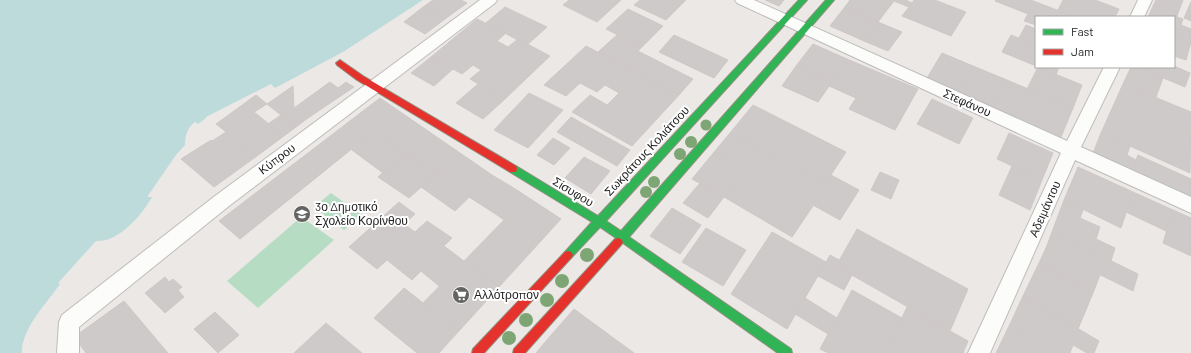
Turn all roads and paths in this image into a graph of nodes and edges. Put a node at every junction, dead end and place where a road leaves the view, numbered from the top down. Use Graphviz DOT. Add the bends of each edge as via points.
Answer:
graph roads {
  1 [pos="490,0"];
  2 [pos="742,0"];
  3 [pos="803,0"];
  4 [pos="830,0"];
  5 [pos="1145,0"];
  6 [pos="1137,16"];
  7 [pos="784,19"];
  8 [pos="804,29"];
  9 [pos="340,63"];
  10 [pos="1112,68"];
  11 [pos="374,86"];
  12 [pos="1071,150"];
  13 [pos="1191,205"];
  14 [pos="598,221"];
  15 [pos="623,237"];
  16 [pos="68,353"];
  17 [pos="477,353"];
  18 [pos="518,353"];
  19 [pos="787,353"];
  20 [pos="979,353"];
  1 -- 11 [label="street, Κύπρου"];
  2 -- 7 [label="street, Στεφάνου"];
  3 -- 7 [label="street, Σωκράτους Κολιάτσου"];
  4 -- 8 [label="street"];
  5 -- 6 [label="street"];
  7 -- 8 [label="street, Στεφάνου"];
  7 -- 14 [label="street, Σωκράτους Κολιάτσου"];
  8 -- 12 [label="street, Στεφάνου"];
  8 -- 15 [label="street"];
  9 -- 11 [label="street, Σίσυφου"];
  10 -- 12 [label="street, Αδειμάντου"];
  11 -- 14 [label="street, Σίσυφου"];
  11 -- 16 [label="street, Κύπρου" via="222,201 69,322"];
  12 -- 13 [label="street, Στεφάνου"];
  12 -- 20 [label="street, Αδειμάντου"];
  14 -- 15 [label="street, Σίσυφου"];
  14 -- 17 [label="street, Σωκράτους Κολιάτσου"];
  15 -- 18 [label="street"];
  15 -- 19 [label="street, Σίσυφου"];
}
